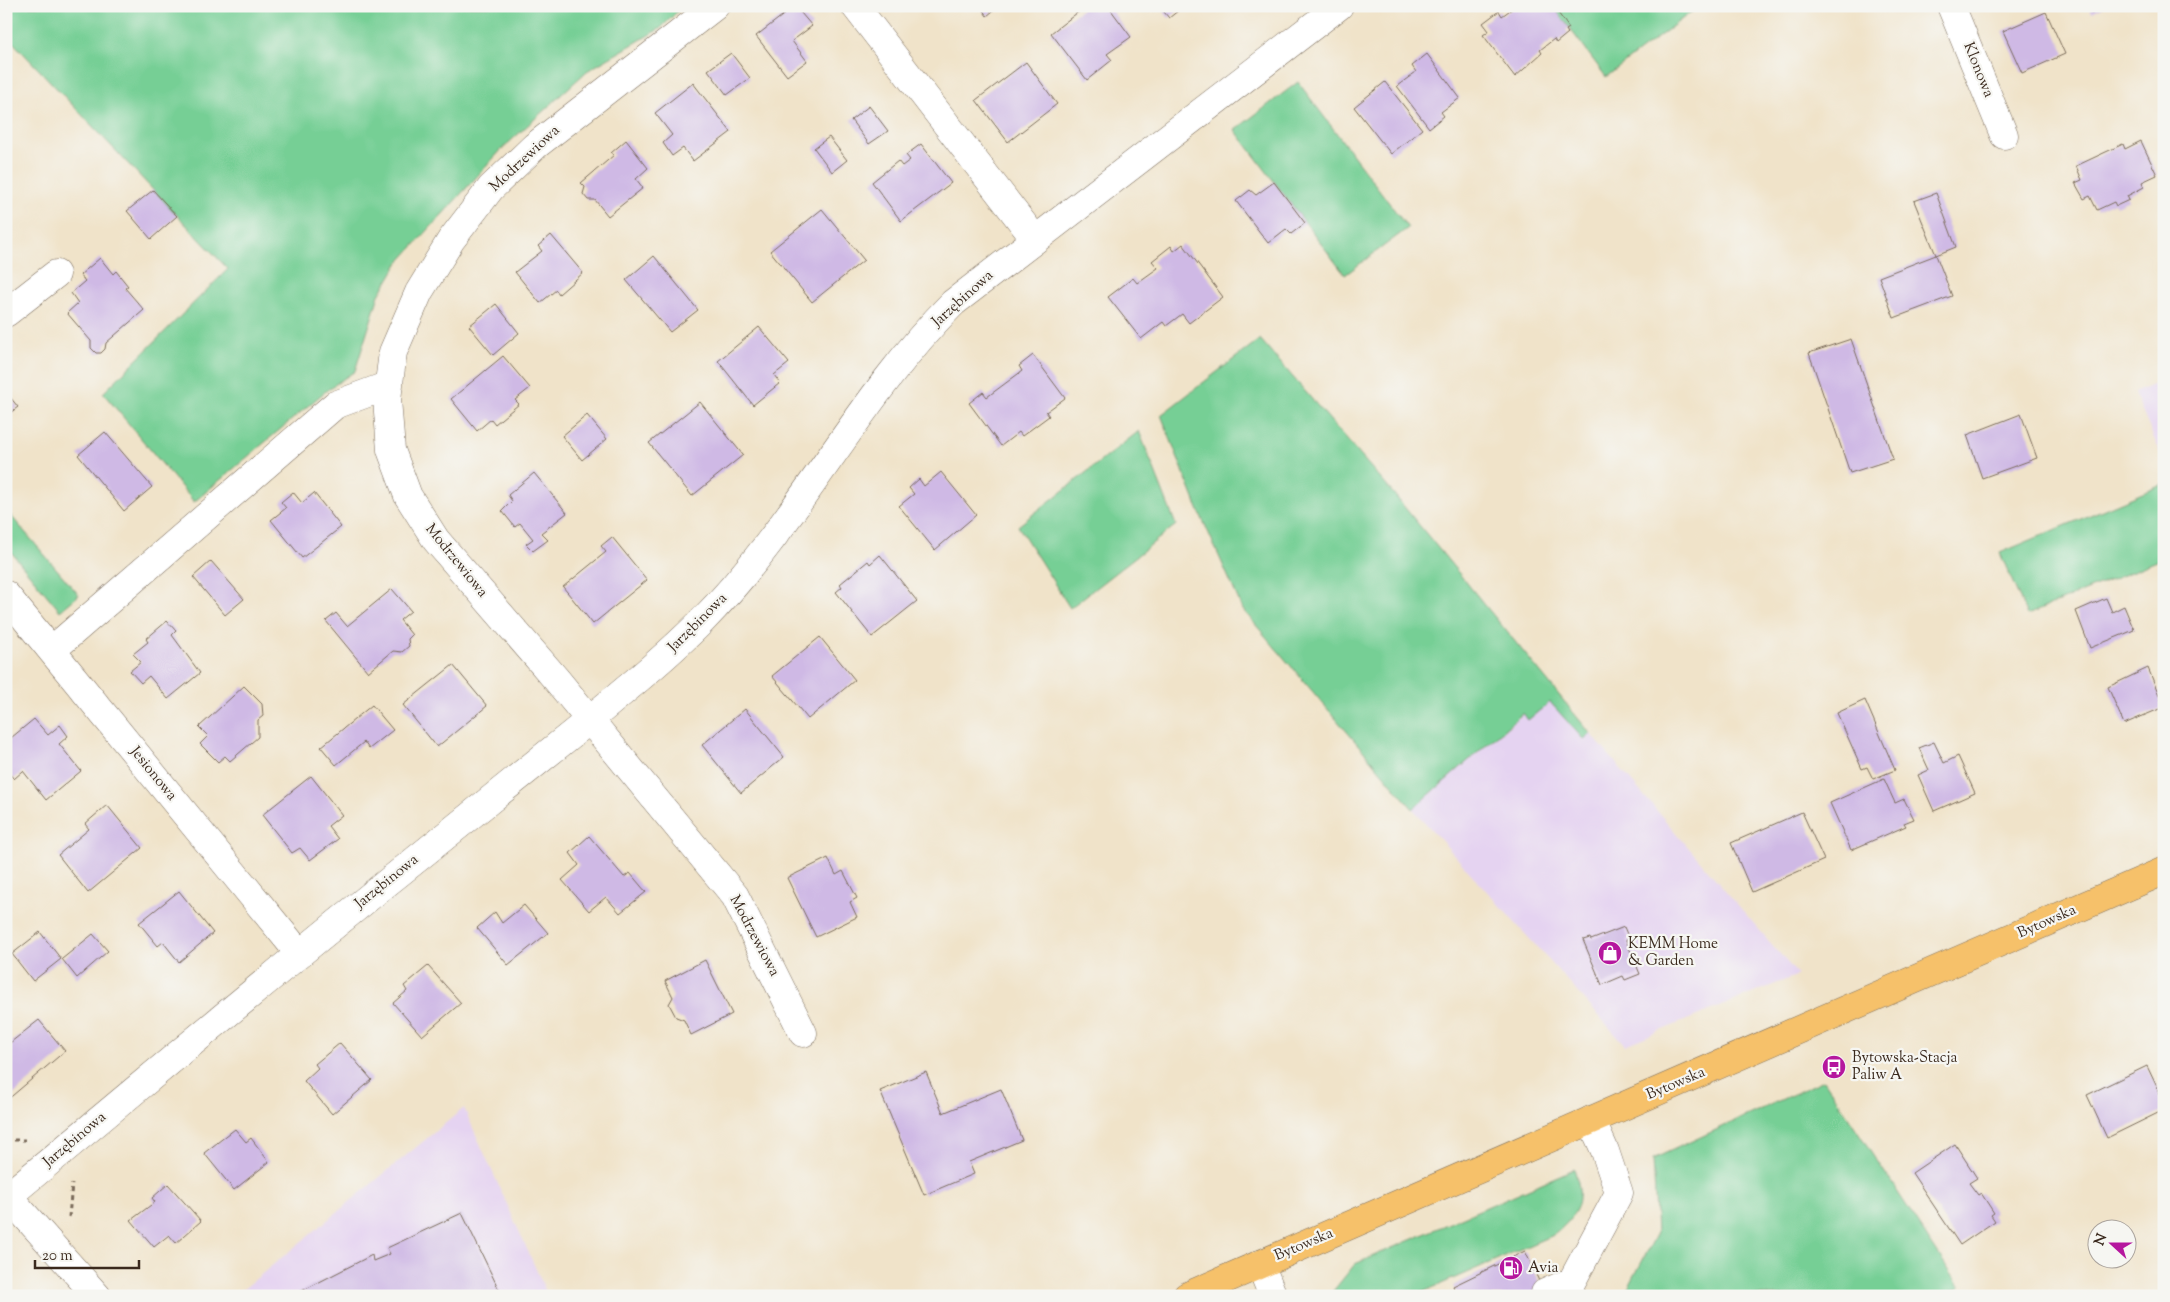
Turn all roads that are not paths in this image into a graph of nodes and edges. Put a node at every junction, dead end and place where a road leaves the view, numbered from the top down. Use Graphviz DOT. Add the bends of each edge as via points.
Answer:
graph roads {
  1 [pos="715,6"];
  2 [pos="855,6"];
  3 [pos="1339,6"];
  4 [pos="1951,6"];
  5 [pos="2004,135"];
  6 [pos="1035,238"];
  7 [pos="56,274"];
  8 [pos="6,313"];
  9 [pos="389,384"];
  10 [pos="6,595"];
  11 [pos="52,650"];
  12 [pos="590,719"];
  13 [pos="2164,870"];
  14 [pos="299,953"];
  15 [pos="803,1033"];
  16 [pos="1591,1120"];
  17 [pos="7,1195"];
  18 [pos="1260,1264"];
  19 [pos="1545,1293"];
  20 [pos="97,1296"];
  21 [pos="1187,1296"];
  22 [pos="1273,1296"];
  1 -- 9 [label="street, Modrzewiowa" via="534,146 491,188 419,292 393,352"];
  2 -- 6 [label="street"];
  3 -- 6 [label="street, Jarzębinowa"];
  4 -- 5 [label="street, Klonowa"];
  6 -- 12 [label="street, Jarzębinowa" via="937,319 736,584 641,677"];
  7 -- 8 [label="street"];
  9 -- 11 [label="street" via="335,405"];
  9 -- 12 [label="street, Modrzewiowa" via="391,450 408,496 436,540"];
  10 -- 11 [label="street, Jesionowa"];
  11 -- 14 [label="street, Jesionowa"];
  12 -- 14 [label="street, Jarzębinowa"];
  12 -- 15 [label="street, Modrzewiowa" via="735,896"];
  13 -- 16 [label="main road, Bytowska"];
  14 -- 17 [label="street, Jarzębinowa"];
  16 -- 18 [label="main road, Bytowska"];
  16 -- 19 [label="street" via="1620,1193 1572,1281"];
  17 -- 20 [label="street"];
  18 -- 21 [label="main road, Bytowska"];
  18 -- 22 [label="street"];
}
